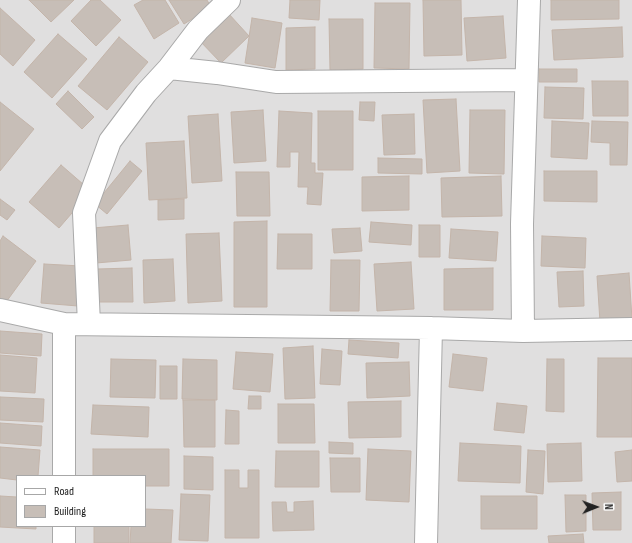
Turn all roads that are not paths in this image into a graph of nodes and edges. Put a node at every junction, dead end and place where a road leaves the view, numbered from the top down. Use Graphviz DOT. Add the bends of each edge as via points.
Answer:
graph roads {
  1 [pos="528,0"];
  2 [pos="225,1"];
  3 [pos="169,68"];
  4 [pos="526,80"];
  5 [pos="0,310"];
  6 [pos="64,324"];
  7 [pos="89,324"];
  8 [pos="431,328"];
  9 [pos="632,329"];
  10 [pos="523,330"];
  11 [pos="64,475"];
  12 [pos="64,527"];
  13 [pos="64,543"];
  14 [pos="426,543"];
  1 -- 4 [label="street"];
  2 -- 3 [label="street" via="198,30"];
  3 -- 4 [label="street" via="276,82"];
  3 -- 7 [label="street" via="146,93 110,141 84,213"];
  4 -- 10 [label="street" via="522,224"];
  5 -- 6 [label="street"];
  6 -- 7 [label="street"];
  6 -- 11 [label="street"];
  7 -- 8 [label="street"];
  8 -- 10 [label="street"];
  8 -- 14 [label="street"];
  9 -- 10 [label="street"];
  12 -- 13 [label="street"];
}
